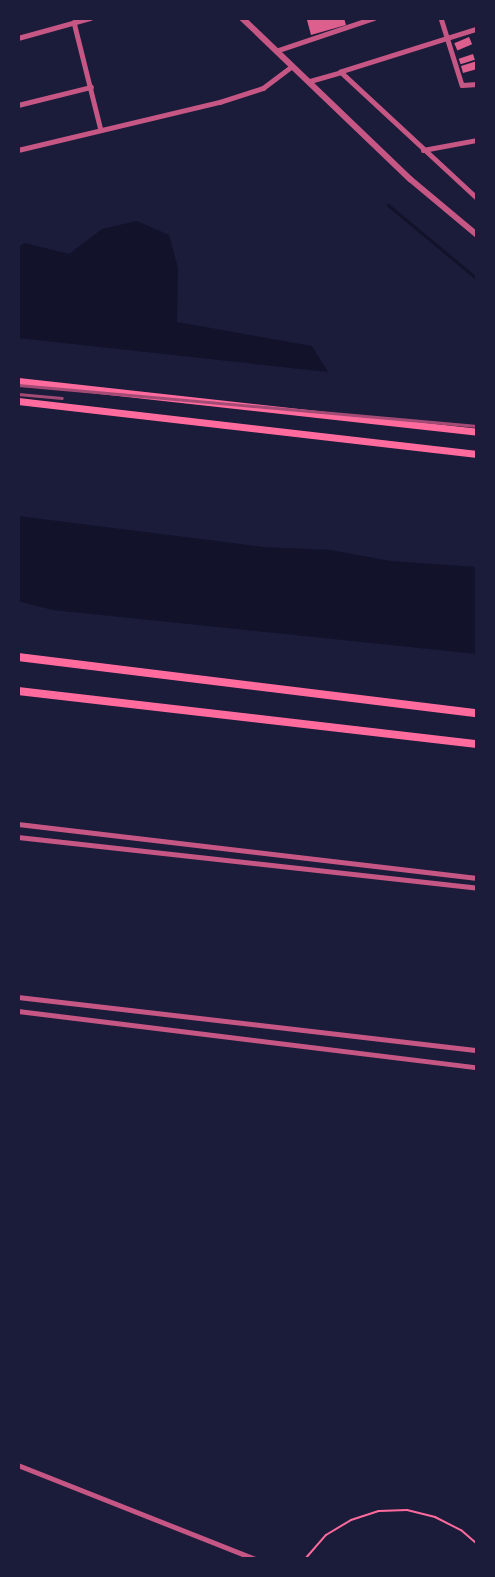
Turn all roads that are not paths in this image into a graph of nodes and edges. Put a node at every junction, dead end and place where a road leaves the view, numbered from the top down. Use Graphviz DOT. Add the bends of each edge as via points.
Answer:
graph roads {
  1 [pos="90,18"];
  2 [pos="242,18"];
  3 [pos="374,18"];
  4 [pos="441,18"];
  5 [pos="74,22"];
  6 [pos="477,29"];
  7 [pos="447,37"];
  8 [pos="18,38"];
  9 [pos="276,51"];
  10 [pos="292,66"];
  11 [pos="341,72"];
  12 [pos="310,81"];
  13 [pos="477,84"];
  14 [pos="91,87"];
  15 [pos="18,105"];
  16 [pos="101,130"];
  17 [pos="477,140"];
  18 [pos="18,150"];
  19 [pos="423,150"];
  20 [pos="477,198"];
  21 [pos="477,235"];
  22 [pos="18,381"];
  23 [pos="18,401"];
  24 [pos="477,432"];
  25 [pos="477,454"];
  26 [pos="18,657"];
  27 [pos="18,691"];
  28 [pos="477,713"];
  29 [pos="477,744"];
  30 [pos="18,824"];
  31 [pos="18,837"];
  32 [pos="477,878"];
  33 [pos="477,888"];
  34 [pos="18,997"];
  35 [pos="18,1011"];
  36 [pos="477,1050"];
  37 [pos="477,1067"];
  38 [pos="18,1465"];
  39 [pos="256,1559"];
  1 -- 5 [label="street"];
  2 -- 9 [label="street"];
  3 -- 9 [label="street"];
  4 -- 7 [label="street"];
  5 -- 8 [label="street"];
  5 -- 14 [label="street"];
  6 -- 7 [label="street"];
  7 -- 11 [label="street"];
  7 -- 13 [label="street" via="462,85"];
  9 -- 10 [label="street"];
  10 -- 12 [label="street"];
  10 -- 16 [label="street" via="263,88"];
  11 -- 12 [label="street"];
  11 -- 19 [label="street"];
  12 -- 21 [label="street" via="410,179"];
  14 -- 15 [label="street"];
  14 -- 16 [label="street"];
  16 -- 18 [label="street"];
  17 -- 19 [label="street"];
  19 -- 20 [label="street"];
  22 -- 24 [label="main road"];
  23 -- 25 [label="main road"];
  26 -- 28 [label="highway"];
  27 -- 29 [label="highway"];
  30 -- 32 [label="street"];
  31 -- 33 [label="street"];
  34 -- 36 [label="street"];
  35 -- 37 [label="street"];
  38 -- 39 [label="street"];
}
